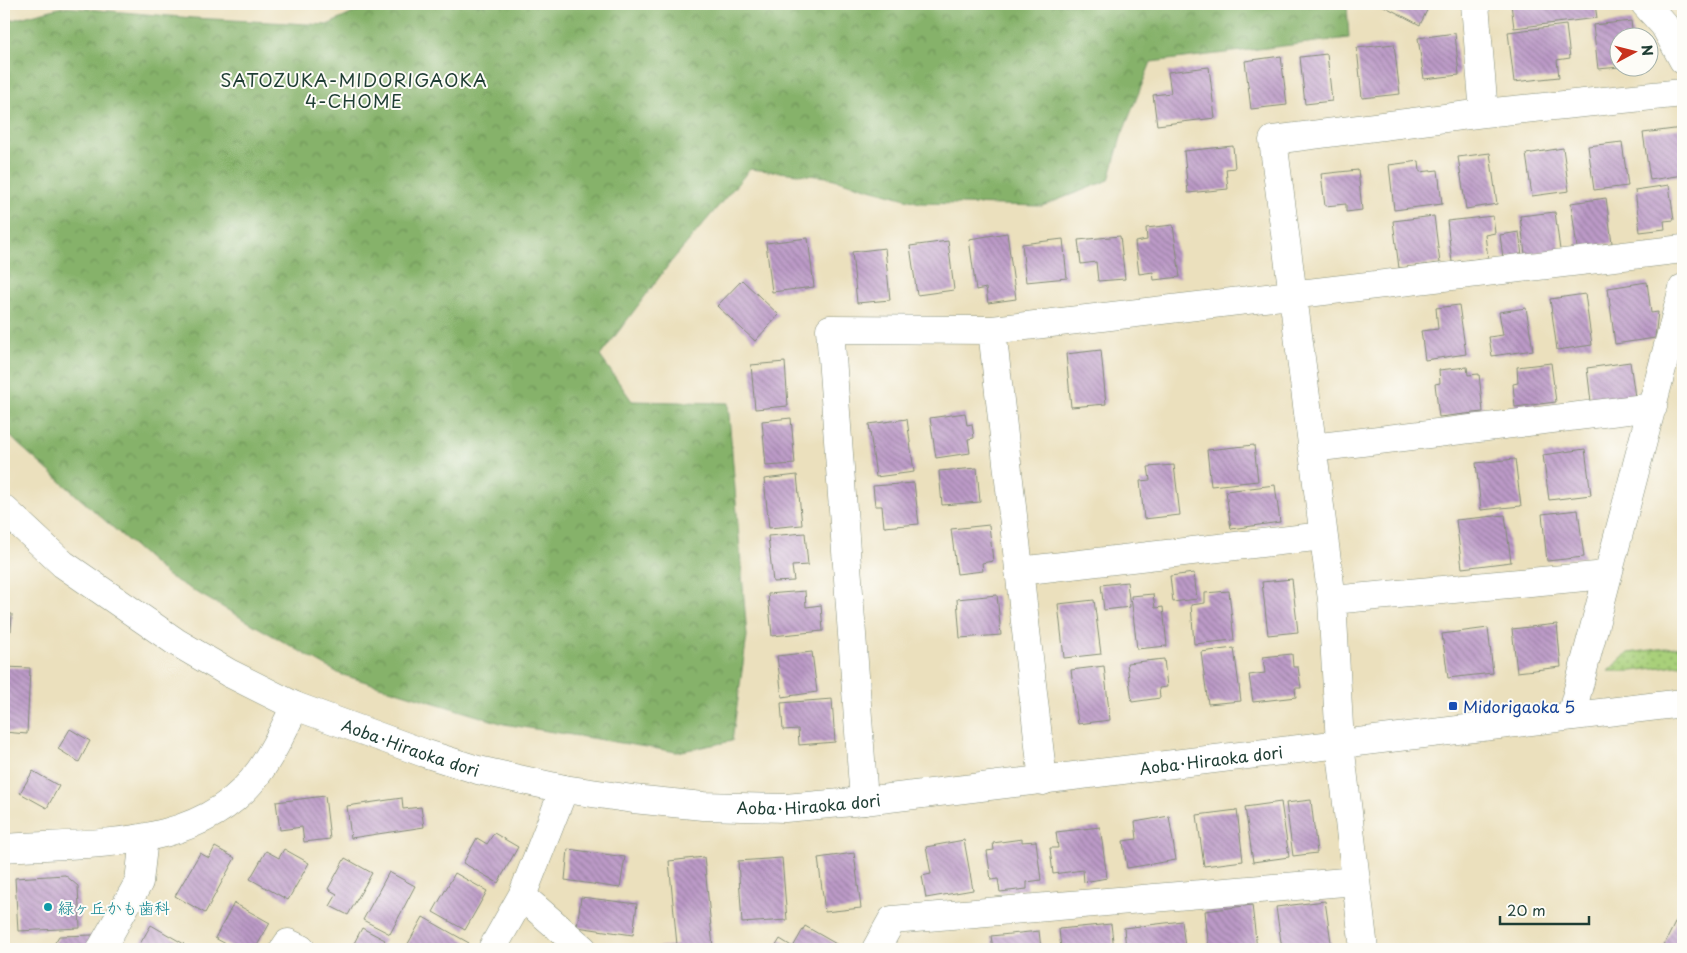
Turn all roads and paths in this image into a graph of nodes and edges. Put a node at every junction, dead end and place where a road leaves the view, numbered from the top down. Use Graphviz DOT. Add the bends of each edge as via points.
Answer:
graph roads {
  1 [pos="1475,4"];
  2 [pos="1645,4"];
  3 [pos="1683,60"];
  4 [pos="1683,93"];
  5 [pos="1484,113"];
  6 [pos="1683,249"];
  7 [pos="1683,288"];
  8 [pos="1293,295"];
  9 [pos="992,330"];
  10 [pos="1653,407"];
  11 [pos="1312,448"];
  12 [pos="4,509"];
  13 [pos="1323,536"];
  14 [pos="1019,570"];
  15 [pos="1607,575"];
  16 [pos="1332,600"];
  17 [pos="1683,703"];
  18 [pos="295,706"];
  19 [pos="1571,716"];
  20 [pos="1340,744"];
  21 [pos="1043,781"];
  22 [pos="564,789"];
  23 [pos="864,801"];
  24 [pos="144,838"];
  25 [pos="4,848"];
  26 [pos="1356,881"];
  27 [pos="522,896"];
  28 [pos="101,949"];
  29 [pos="284,949"];
  30 [pos="301,949"];
  31 [pos="492,949"];
  32 [pos="584,949"];
  33 [pos="876,949"];
  34 [pos="1364,949"];
  1 -- 5 [label="street"];
  2 -- 3 [label="street" via="1664,25"];
  4 -- 5 [label="street"];
  5 -- 8 [label="street" via="1273,140"];
  6 -- 8 [label="street"];
  7 -- 10 [label="street"];
  8 -- 9 [label="street"];
  8 -- 11 [label="street"];
  9 -- 14 [label="street"];
  9 -- 23 [label="street" via="830,329"];
  10 -- 11 [label="street"];
  10 -- 15 [label="street"];
  11 -- 13 [label="street"];
  12 -- 18 [label="street, Aoba･Hiraoka dori" via="63,564 176,642 228,673"];
  13 -- 14 [label="street"];
  13 -- 16 [label="street"];
  14 -- 21 [label="street"];
  15 -- 16 [label="street"];
  15 -- 19 [label="street"];
  16 -- 20 [label="street"];
  17 -- 19 [label="street, Aoba･Hiraoka dori"];
  18 -- 22 [label="street, Aoba･Hiraoka dori" via="478,770"];
  18 -- 24 [label="street" via="260,771 236,797 209,817"];
  19 -- 20 [label="street, Aoba･Hiraoka dori"];
  20 -- 21 [label="street, Aoba･Hiraoka dori"];
  20 -- 26 [label="street"];
  21 -- 23 [label="street, Aoba･Hiraoka dori"];
  22 -- 23 [label="street, Aoba･Hiraoka dori" via="704,806 785,808"];
  22 -- 27 [label="street"];
  24 -- 25 [label="street"];
  24 -- 28 [label="street" via="139,882"];
  26 -- 33 [label="street" via="892,920"];
  26 -- 34 [label="street"];
  27 -- 31 [label="street"];
  27 -- 32 [label="street"];
  29 -- 30 [label="street" via="288,943"];
}
